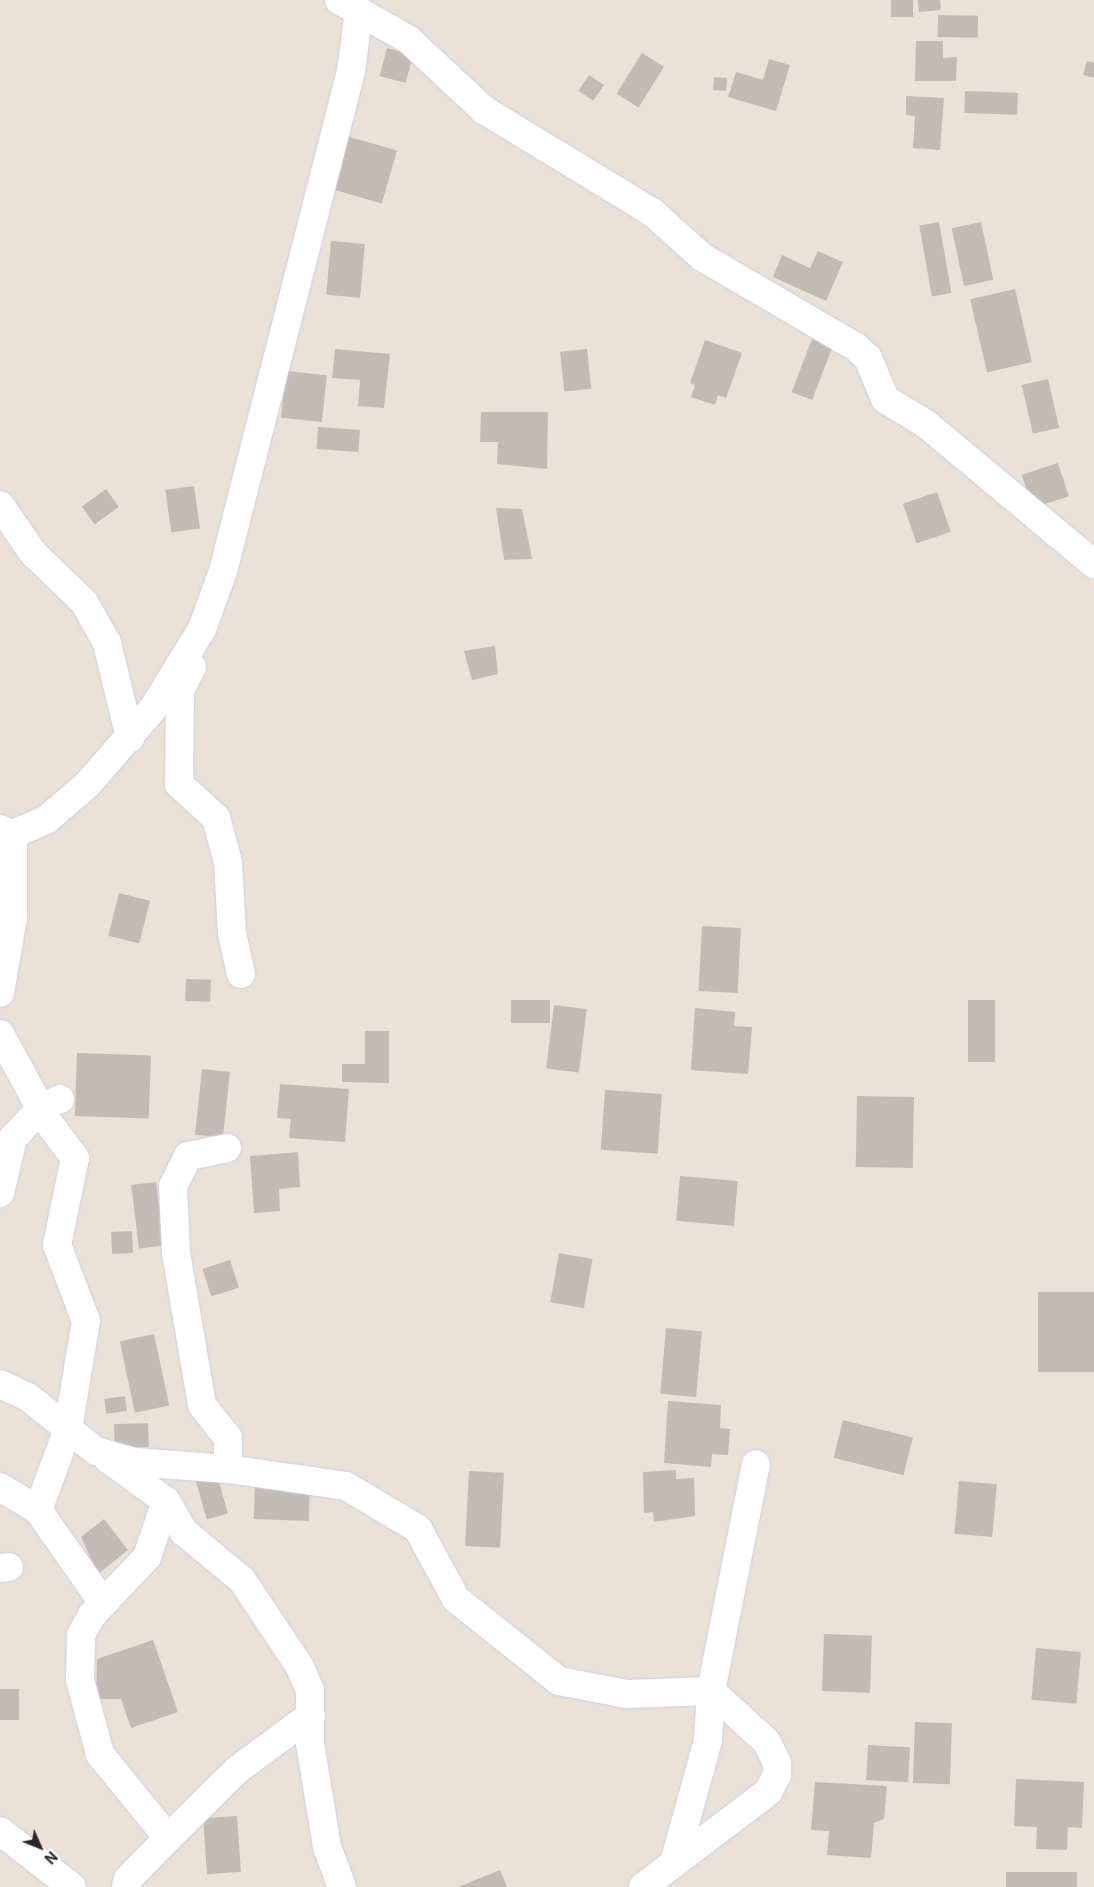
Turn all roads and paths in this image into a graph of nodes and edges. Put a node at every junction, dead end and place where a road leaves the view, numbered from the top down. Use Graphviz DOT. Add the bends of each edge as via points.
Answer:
graph roads {
  1 [pos="349,6"];
  2 [pos="0,505"];
  3 [pos="1094,564"];
  4 [pos="202,630"];
  5 [pos="130,738"];
  6 [pos="7,832"];
  7 [pos="242,974"];
  8 [pos="0,993"];
  9 [pos="0,1034"];
  10 [pos="51,1104"];
  11 [pos="227,1148"];
  12 [pos="0,1193"];
  13 [pos="0,1384"];
  14 [pos="68,1429"];
  15 [pos="96,1451"];
  16 [pos="756,1464"];
  17 [pos="228,1469"];
  18 [pos="0,1487"];
  19 [pos="166,1501"];
  20 [pos="38,1510"];
  21 [pos="103,1603"];
  22 [pos="711,1691"];
  23 [pos="311,1715"];
  24 [pos="0,1831"];
  25 [pos="168,1838"];
  26 [pos="674,1863"];
  27 [pos="64,1885"];
  28 [pos="126,1887"];
  29 [pos="342,1887"];
  30 [pos="643,1887"];
  1 -- 3 [label="street" via="409,40 484,110 652,212 702,257 856,347 868,358 886,399 926,424"];
  1 -- 4 [label="street" via="351,71 223,571"];
  2 -- 5 [label="street" via="33,553 84,602 107,643"];
  4 -- 5 [label="street"];
  4 -- 7 [label="street" via="198,653 180,691 179,784 216,818 228,862 232,933"];
  5 -- 6 [label="street" via="46,820"];
  6 -- 8 [label="street" via="13,917"];
  9 -- 10 [label="street"];
  10 -- 12 [label="street" via="13,1138"];
  10 -- 14 [label="street" via="75,1158 57,1245 86,1321"];
  11 -- 17 [label="street" via="188,1156 173,1187 176,1253 202,1405 228,1438"];
  13 -- 14 [label="street" via="28,1397"];
  14 -- 15 [label="street"];
  14 -- 20 [label="street"];
  15 -- 17 [label="street" via="134,1462"];
  15 -- 19 [label="street"];
  16 -- 22 [label="street"];
  17 -- 22 [label="street" via="346,1486 418,1529 445,1586 456,1599 559,1681 627,1694"];
  18 -- 20 [label="street"];
  19 -- 21 [label="street" via="147,1557"];
  19 -- 23 [label="street" via="184,1532 242,1580 300,1668 310,1690"];
  20 -- 21 [label="street"];
  21 -- 25 [label="street" via="81,1634 80,1680 100,1754"];
  22 -- 26 [label="street" via="708,1740"];
  22 -- 26 [label="street" via="766,1741 777,1763 777,1775 768,1792"];
  23 -- 25 [label="street" via="237,1770"];
  23 -- 29 [label="street" via="310,1743 327,1847"];
  24 -- 27 [label="street"];
  25 -- 28 [label="street" via="128,1879"];
  26 -- 30 [label="street"];
}
